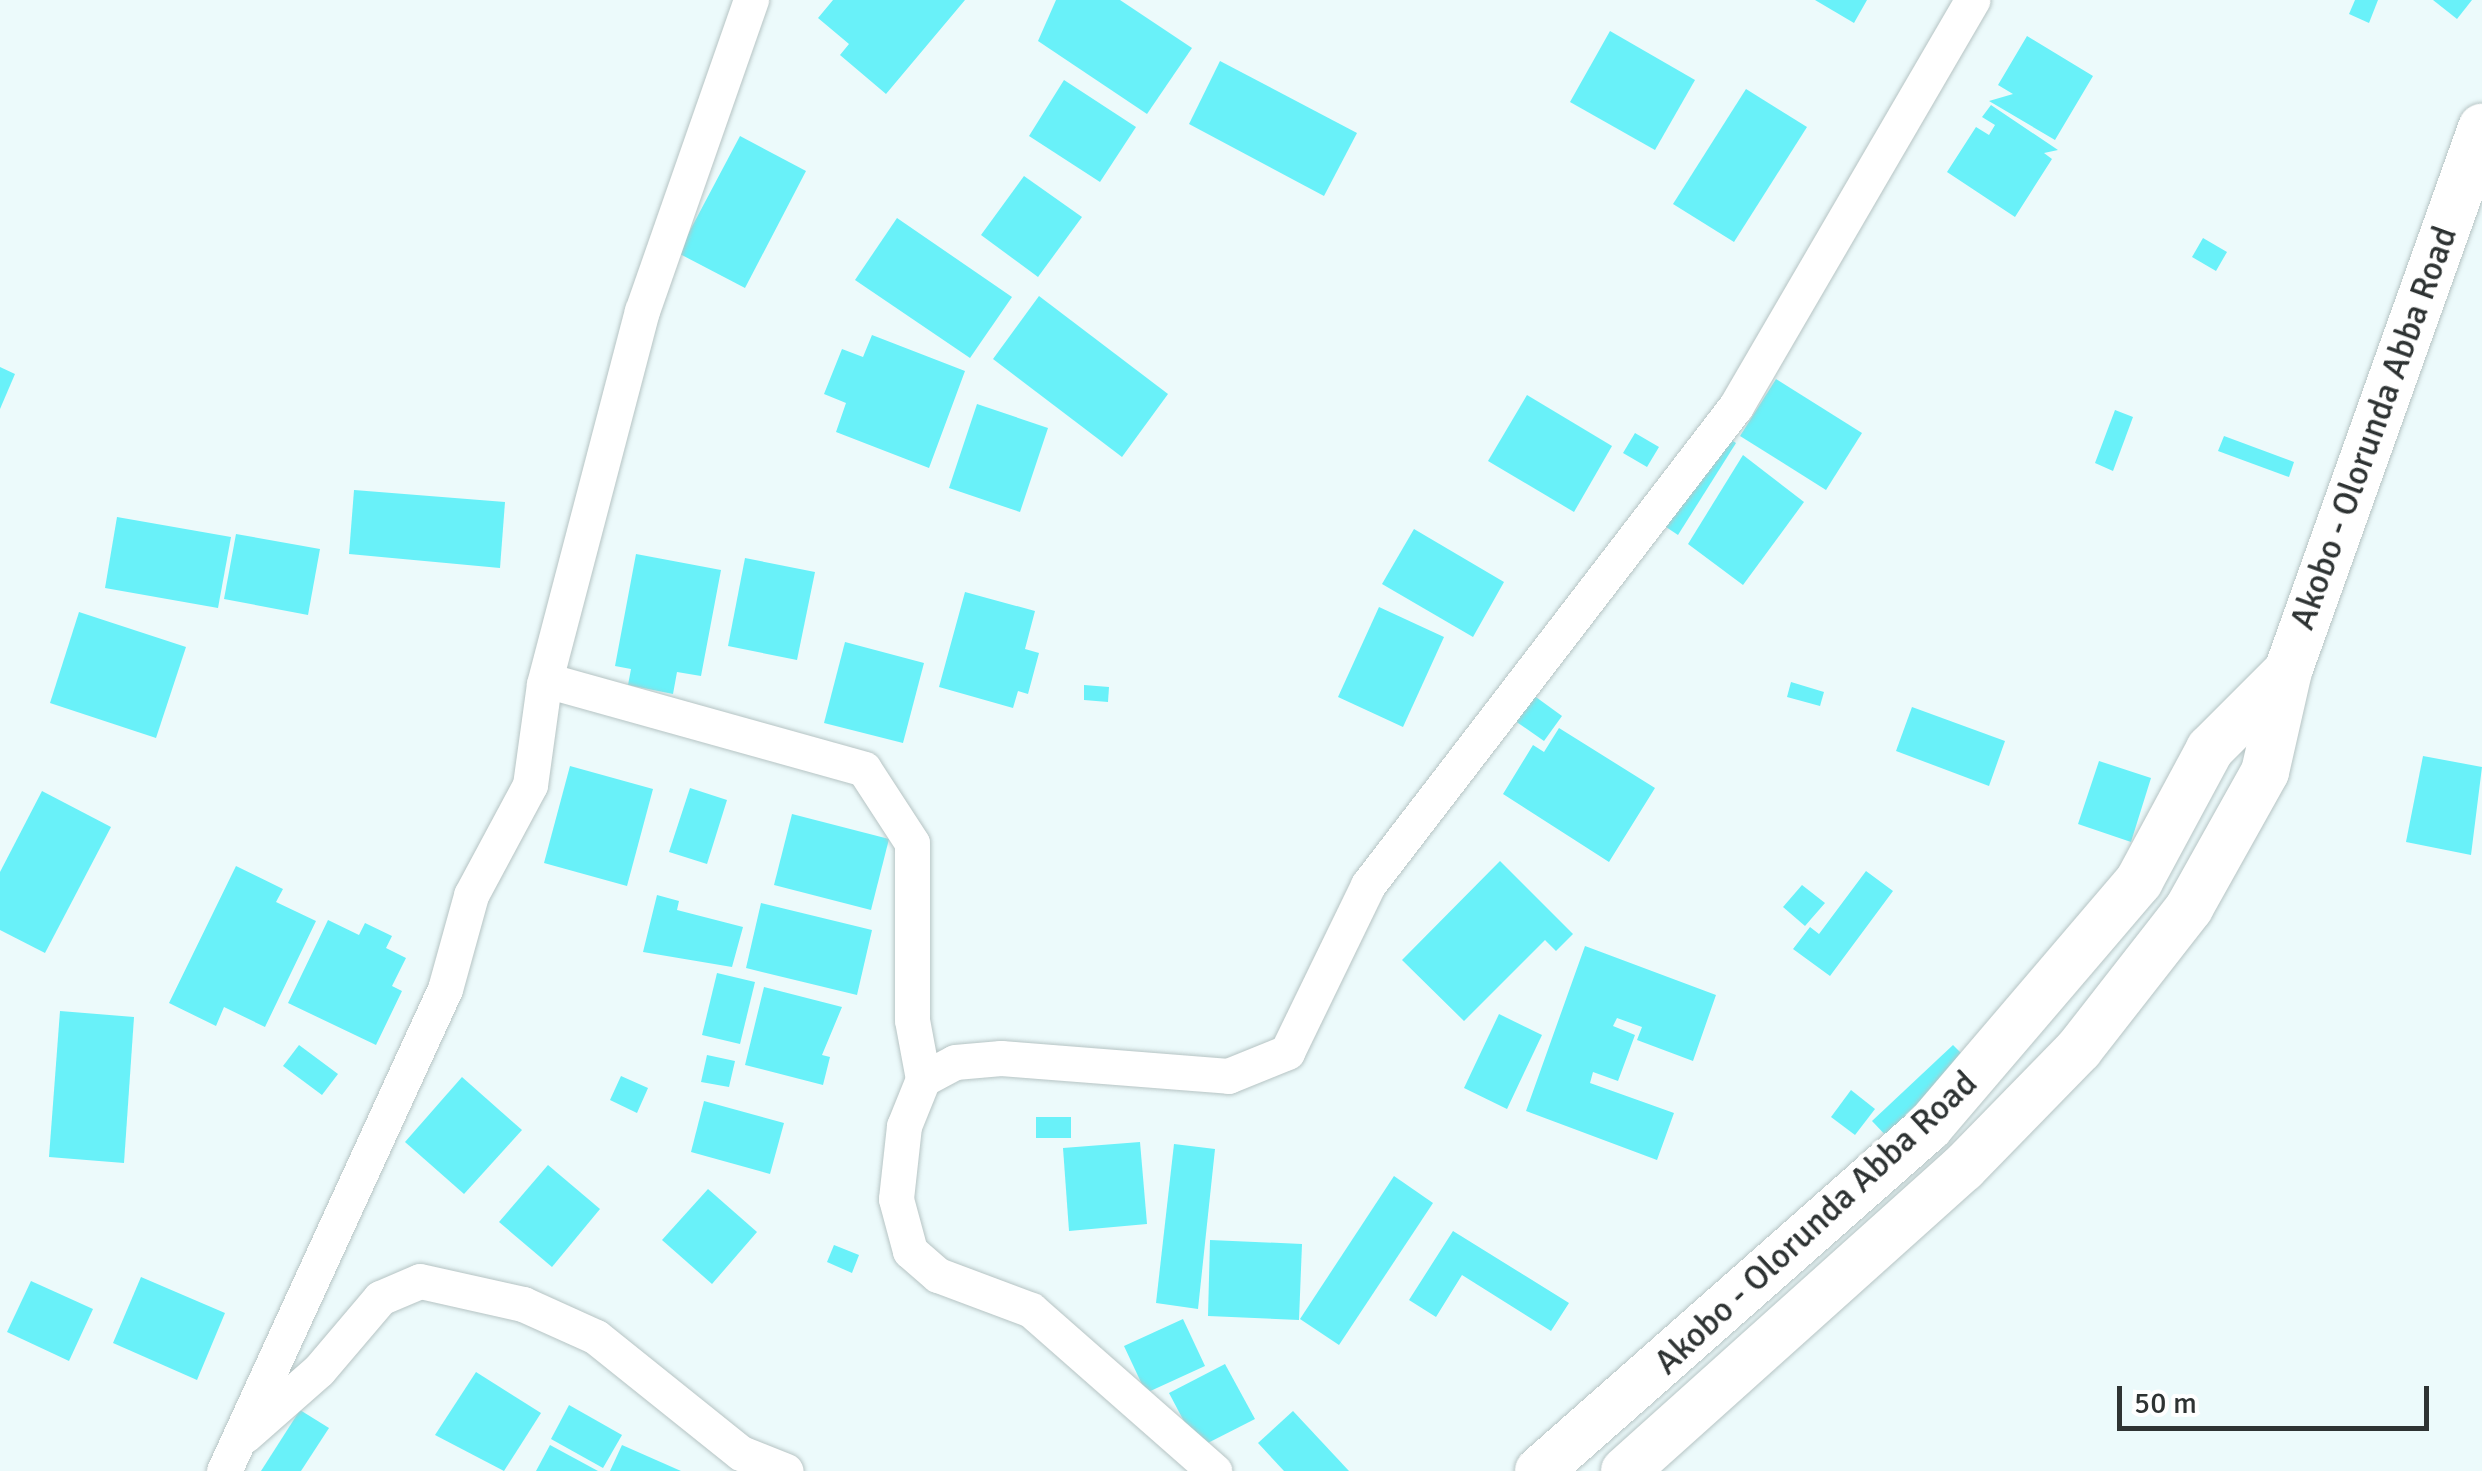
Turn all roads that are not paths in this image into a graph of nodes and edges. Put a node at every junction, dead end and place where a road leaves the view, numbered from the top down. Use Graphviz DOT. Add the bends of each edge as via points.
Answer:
graph roads {
  1 [pos="751,0"];
  2 [pos="1972,0"];
  3 [pos="2482,128"];
  4 [pos="2288,671"];
  5 [pos="546,680"];
  6 [pos="923,1079"];
  7 [pos="241,1439"];
  8 [pos="224,1471"];
  9 [pos="786,1471"];
  10 [pos="1214,1471"];
  11 [pos="1539,1471"];
  12 [pos="1624,1471"];
  1 -- 5 [label="street" via="642,311"];
  2 -- 6 [label="street" via="1736,406 1368,885 1287,1052 1228,1076 1001,1058 955,1062"];
  3 -- 4 [label="main road, Akobo - Olorunda Abba Road"];
  4 -- 11 [label="main road, Akobo - Olorunda Abba Road" via="2210,748 2139,880 1930,1127"];
  4 -- 12 [label="main road, Akobo - Olorunda Abba Road" via="2265,772 2189,908 2079,1049 1949,1180"];
  5 -- 6 [label="street" via="864,768 912,842 912,1020"];
  5 -- 7 [label="street" via="530,785 471,895 445,989"];
  6 -- 10 [label="street" via="904,1126 896,1198 910,1251 938,1274 1031,1310"];
  7 -- 8 [label="street"];
  7 -- 9 [label="street" via="319,1370 380,1298 420,1282 522,1304 596,1337 740,1453"];
}
